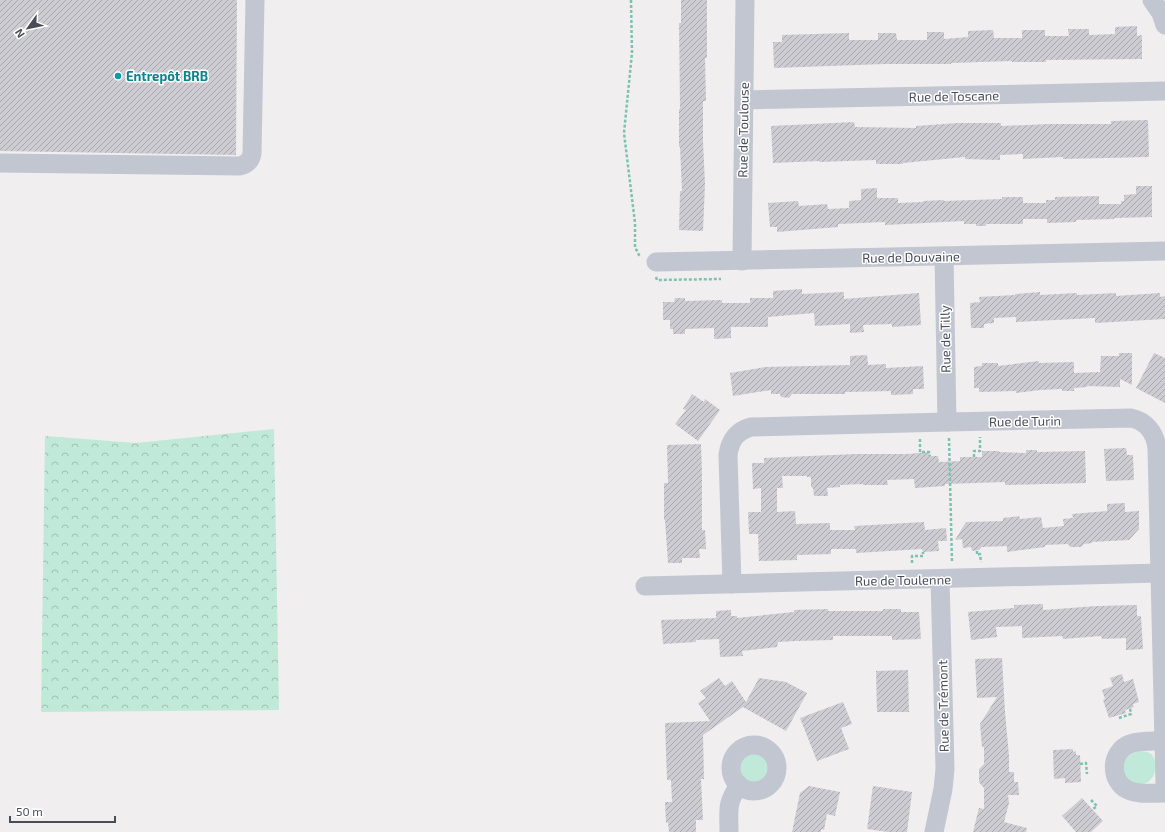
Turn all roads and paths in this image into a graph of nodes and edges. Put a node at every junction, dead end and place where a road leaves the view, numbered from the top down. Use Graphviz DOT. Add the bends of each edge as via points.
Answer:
graph roads {
  1 [pos="255,0"];
  2 [pos="631,0"];
  3 [pos="745,0"];
  4 [pos="1152,0"];
  5 [pos="1165,25"];
  6 [pos="1165,91"];
  7 [pos="744,100"];
  8 [pos="0,163"];
  9 [pos="1165,251"];
  10 [pos="944,256"];
  11 [pos="742,261"];
  12 [pos="656,262"];
  13 [pos="980,422"];
  14 [pos="920,423"];
  15 [pos="948,427"];
  16 [pos="930,456"];
  17 [pos="974,457"];
  18 [pos="1160,573"];
  19 [pos="946,574"];
  20 [pos="732,584"];
  21 [pos="645,586"];
  22 [pos="1130,708"];
  23 [pos="1119,718"];
  24 [pos="1164,741"];
  25 [pos="1080,764"];
  26 [pos="1086,774"];
  27 [pos="1165,784"];
  28 [pos="739,785"];
  29 [pos="1165,793"];
  30 [pos="1091,800"];
  31 [pos="1093,810"];
  32 [pos="729,832"];
  33 [pos="934,832"];
  1 -- 8 [label="street" via="252,153 251,159 244,165"];
  2 -- 12 [label="path" via="632,53 624,133 635,223 635,247 645,261"];
  3 -- 7 [label="street, Rue de Toulouse"];
  4 -- 5 [label="street"];
  6 -- 7 [label="street, Rue de Toscane"];
  7 -- 11 [label="street, Rue de Toulouse"];
  9 -- 10 [label="street, Rue de Douvaine"];
  10 -- 11 [label="street, Rue de Douvaine"];
  10 -- 15 [label="street, Rue de Tilly"];
  11 -- 12 [label="street, Rue de Douvaine"];
  13 -- 15 [label="street, Rue de Turin"];
  13 -- 17 [label="path" via="980,450 974,451"];
  13 -- 18 [label="street, Rue de Turin" via="1131,418 1144,423 1156,441"];
  14 -- 15 [label="street, Rue de Turin"];
  14 -- 16 [label="path" via="920,452 929,452"];
  14 -- 20 [label="street, Rue de Turin" via="751,427 734,436 728,455"];
  15 -- 19 [label="path"];
  18 -- 19 [label="street, Rue de Toulenne"];
  18 -- 24 [label="street, Rue de Turin"];
  19 -- 20 [label="street, Rue de Toulenne"];
  19 -- 33 [label="street, Rue de Trémont" via="945,774"];
  20 -- 21 [label="street, Rue de Toulenne"];
  22 -- 23 [label="path" via="1132,714"];
  24 -- 27 [label="street, Rue de Turin"];
  24 -- 29 [label="street" via="1136,742 1124,746 1115,759 1114,773 1122,786 1129,790"];
  25 -- 26 [label="path" via="1086,763"];
  28 -- 32 [label="street" via="728,808"];
  30 -- 31 [label="path" via="1097,806"];
}
